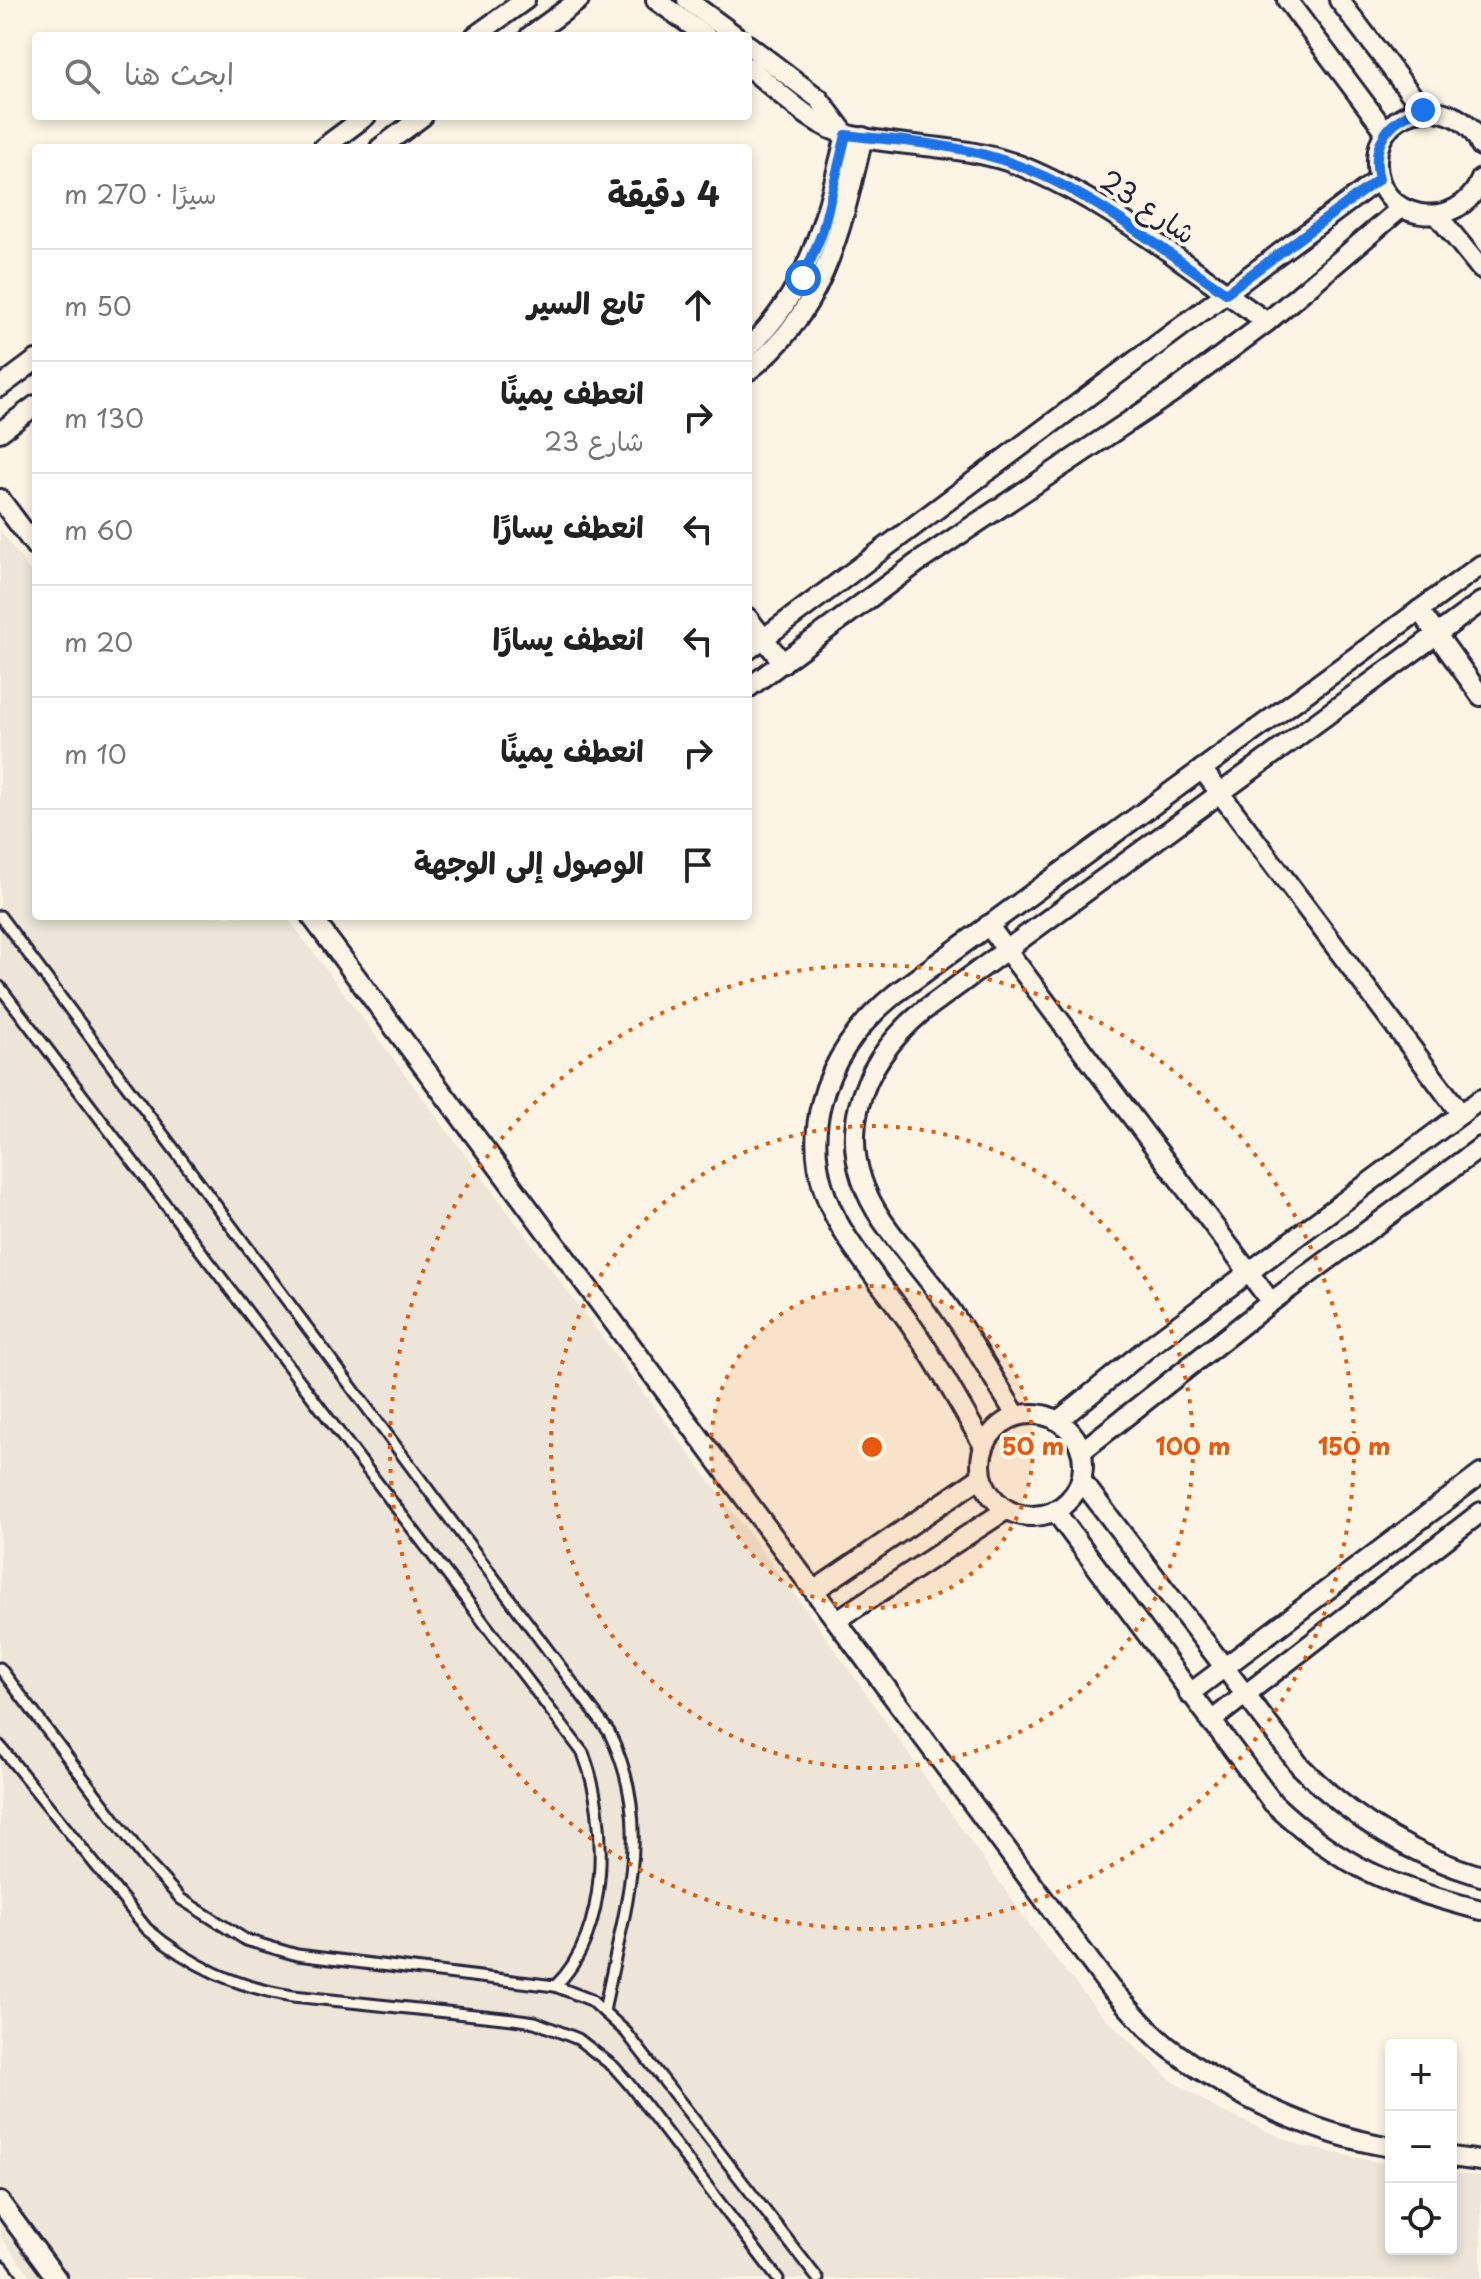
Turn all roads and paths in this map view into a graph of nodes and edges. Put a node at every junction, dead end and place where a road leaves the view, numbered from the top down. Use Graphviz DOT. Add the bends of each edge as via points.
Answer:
graph roads {
  1 [pos="525,0"];
  2 [pos="579,0"];
  3 [pos="656,0"];
  4 [pos="687,0"];
  5 [pos="1287,0"];
  6 [pos="1339,0"];
  7 [pos="481,32"];
  8 [pos="535,32"];
  9 [pos="700,32"];
  10 [pos="731,32"];
  11 [pos="752,48"];
  12 [pos="752,70"];
  13 [pos="1423,110"];
  14 [pos="361,120"];
  15 [pos="417,120"];
  16 [pos="1476,125"];
  17 [pos="1386,132"];
  18 [pos="855,136"];
  19 [pos="328,144"];
  20 [pos="376,144"];
  21 [pos="384,144"];
  22 [pos="1481,146"];
  23 [pos="1379,179"];
  24 [pos="1479,190"];
  25 [pos="1401,208"];
  26 [pos="1438,216"];
  27 [pos="1481,269"];
  28 [pos="1226,293"];
  29 [pos="1267,322"];
  30 [pos="752,343"];
  31 [pos="32,363"];
  32 [pos="752,367"];
  33 [pos="0,387"];
  34 [pos="32,408"];
  35 [pos="0,432"];
  36 [pos="0,499"];
  37 [pos="32,542"];
  38 [pos="1481,565"];
  39 [pos="1481,602"];
  40 [pos="1419,610"];
  41 [pos="1436,634"];
  42 [pos="752,647"];
  43 [pos="783,663"];
  44 [pos="767,674"];
  45 [pos="752,685"];
  46 [pos="1481,696"];
  47 [pos="1202,769"];
  48 [pos="1220,792"];
  49 [pos="0,916"];
  50 [pos="314,920"];
  51 [pos="988,925"];
  52 [pos="1006,949"];
  53 [pos="0,987"];
  54 [pos="1481,1099"];
  55 [pos="1461,1114"];
  56 [pos="1481,1147"];
  57 [pos="1249,1272"];
  58 [pos="1271,1302"];
  59 [pos="1016,1415"];
  60 [pos="1059,1420"];
  61 [pos="984,1446"];
  62 [pos="1082,1451"];
  63 [pos="1481,1474"];
  64 [pos="981,1477"];
  65 [pos="1081,1480"];
  66 [pos="1006,1510"];
  67 [pos="1055,1511"];
  68 [pos="1481,1512"];
  69 [pos="815,1590"];
  70 [pos="837,1620"];
  71 [pos="1224,1664"];
  72 [pos="0,1668"];
  73 [pos="1244,1693"];
  74 [pos="1189,1694"];
  75 [pos="1210,1722"];
  76 [pos="0,1746"];
  77 [pos="1481,1876"];
  78 [pos="1481,1910"];
  79 [pos="555,1986"];
  80 [pos="604,2012"];
  81 [pos="1385,2145"];
  82 [pos="1457,2158"];
  83 [pos="1481,2161"];
  84 [pos="0,2202"];
  85 [pos="0,2270"];
  86 [pos="7,2279"];
  87 [pos="57,2279"];
  88 [pos="778,2279"];
  89 [pos="818,2279"];
  1 -- 7 [label="street"];
  2 -- 8 [label="street"];
  3 -- 9 [label="street"];
  4 -- 10 [label="street"];
  5 -- 17 [label="street"];
  6 -- 13 [label="street"];
  11 -- 18 [label="street" via="819,99"];
  12 -- 18 [label="street" via="816,119"];
  13 -- 16 [label="street" via="1446,112"];
  13 -- 17 [label="street" via="1406,115"];
  14 -- 19 [label="street"];
  14 -- 20 [label="street"];
  15 -- 21 [label="street"];
  16 -- 22 [label="street"];
  17 -- 23 [label="street" via="1377,155"];
  18 -- 28 [label="street, شارع 23" via="976,152 1049,178"];
  18 -- 30 [label="street" via="814,256 791,298"];
  18 -- 32 [label="street" via="839,234 820,283 792,328"];
  23 -- 25 [label="street"];
  23 -- 28 [label="street"];
  24 -- 26 [label="street" via="1459,208"];
  25 -- 26 [label="street"];
  25 -- 29 [label="street"];
  26 -- 27 [label="street"];
  28 -- 29 [label="street, شارع 23"];
  28 -- 42 [label="street"];
  29 -- 43 [label="street" via="1170,394 917,563"];
  31 -- 33 [label="street"];
  34 -- 35 [label="street"];
  36 -- 37 [label="street"];
  38 -- 40 [label="street"];
  39 -- 41 [label="street"];
  40 -- 41 [label="street"];
  40 -- 47 [label="street"];
  41 -- 46 [label="street"];
  41 -- 48 [label="street"];
  42 -- 43 [label="street"];
  42 -- 44 [label="street"];
  43 -- 44 [label="street"];
  44 -- 45 [label="street"];
  47 -- 48 [label="street"];
  47 -- 51 [label="street"];
  48 -- 52 [label="street"];
  48 -- 55 [label="street"];
  49 -- 80 [label="lane" via="609,1732 632,1793 636,1840"];
  50 -- 69 [label="street"];
  51 -- 52 [label="street"];
  51 -- 61 [label="street" via="869,1016 847,1042 827,1083 816,1139 820,1173 843,1232 913,1328"];
  52 -- 57 [label="street"];
  52 -- 59 [label="street" via="895,1035 869,1077 855,1137 867,1192 881,1219 946,1303"];
  53 -- 79 [label="lane" via="583,1753 597,1797 594,1907 582,1950"];
  54 -- 55 [label="street"];
  55 -- 57 [label="street"];
  56 -- 58 [label="street"];
  57 -- 58 [label="street"];
  57 -- 60 [label="street"];
  58 -- 62 [label="street"];
  59 -- 60 [label="street" via="1039,1413"];
  59 -- 61 [label="street" via="1002,1422"];
  60 -- 62 [label="street"];
  61 -- 64 [label="street"];
  62 -- 65 [label="street"];
  63 -- 71 [label="street"];
  64 -- 66 [label="street"];
  64 -- 69 [label="street"];
  65 -- 67 [label="street"];
  65 -- 71 [label="street"];
  66 -- 67 [label="street" via="1022,1515"];
  66 -- 70 [label="street"];
  67 -- 74 [label="street"];
  68 -- 73 [label="street"];
  69 -- 70 [label="street"];
  70 -- 81 [label="street" via="1110,1988 1170,2049 1299,2122"];
  71 -- 73 [label="street"];
  71 -- 74 [label="street"];
  72 -- 79 [label="lane" via="163,1881 222,1928 297,1955"];
  73 -- 75 [label="street"];
  73 -- 77 [label="street" via="1300,1766 1357,1818 1426,1858"];
  74 -- 75 [label="street"];
  75 -- 78 [label="street" via="1273,1803 1331,1852 1398,1887"];
  76 -- 88 [label="lane" via="127,1908 193,1963 267,1992 535,2022 597,2052 629,2084"];
  79 -- 80 [label="lane"];
  80 -- 89 [label="lane" via="654,2067"];
  82 -- 83 [label="street"];
  84 -- 87 [label="street"];
  85 -- 86 [label="street"];
}
